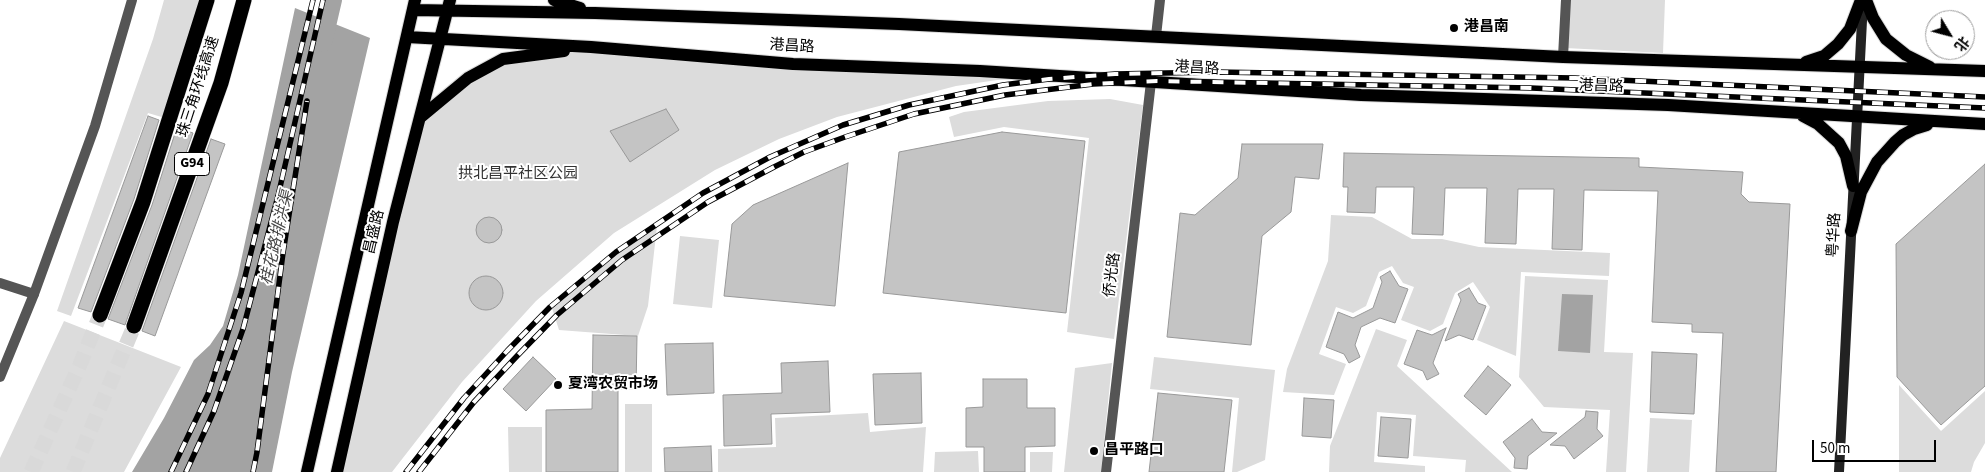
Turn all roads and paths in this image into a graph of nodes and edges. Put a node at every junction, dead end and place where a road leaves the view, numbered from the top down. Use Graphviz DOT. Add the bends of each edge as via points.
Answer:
graph roads {
  1 [pos="132,0"];
  2 [pos="207,0"];
  3 [pos="244,0"];
  4 [pos="554,0"];
  5 [pos="1160,0"];
  6 [pos="1566,0"];
  7 [pos="1863,0"];
  8 [pos="414,5"];
  9 [pos="449,5"];
  10 [pos="595,13"];
  11 [pos="1156,36"];
  12 [pos="407,37"];
  13 [pos="441,38"];
  14 [pos="591,47"];
  15 [pos="1563,57"];
  16 [pos="1791,64"];
  17 [pos="1860,68"];
  18 [pos="1940,70"];
  19 [pos="1985,71"];
  20 [pos="1151,82"];
  21 [pos="1786,112"];
  22 [pos="1856,116"];
  23 [pos="421,117"];
  24 [pos="1937,122"];
  25 [pos="1985,124"];
  26 [pos="1853,186"];
  27 [pos="1850,231"];
  28 [pos="0,282"];
  29 [pos="34,294"];
  30 [pos="100,315"];
  31 [pos="134,326"];
  32 [pos="0,377"];
  33 [pos="307,472"];
  34 [pos="337,472"];
  35 [pos="1106,472"];
  36 [pos="1839,472"];
  1 -- 29 [label="street" via="94,126"];
  2 -- 30 [label="highway, 珠三角环线高速 / G94" via="143,202"];
  3 -- 31 [label="highway, 珠三角环线高速 / G94" via="221,83"];
  4 -- 10 [label="main road"];
  5 -- 11 [label="street"];
  6 -- 15 [label="street"];
  7 -- 16 [label="main road" via="1850,29 1838,44 1824,56"];
  7 -- 17 [label="main road, 粤华路"];
  7 -- 18 [label="main road" via="1879,29 1894,46 1912,59"];
  8 -- 9 [label="main road, 港昌路"];
  8 -- 12 [label="main road, 昌盛路"];
  9 -- 10 [label="main road, 港昌路"];
  9 -- 13 [label="main road, 昌盛路"];
  10 -- 11 [label="main road, 港昌路"];
  11 -- 15 [label="main road, 港昌路"];
  12 -- 13 [label="main road, 港昌路"];
  12 -- 33 [label="main road, 昌盛路"];
  13 -- 14 [label="main road, 港昌路"];
  13 -- 23 [label="main road, 昌盛路"];
  14 -- 20 [label="main road, 港昌路" via="793,64"];
  14 -- 23 [label="main road" via="502,60 468,78"];
  15 -- 16 [label="main road, 港昌路"];
  16 -- 17 [label="main road, 港昌路"];
  17 -- 18 [label="main road, 港昌路"];
  17 -- 22 [label="main road, 粤华路"];
  18 -- 19 [label="main road, 港昌路"];
  20 -- 21 [label="main road, 港昌路" via="1362,95"];
  20 -- 35 [label="street, 侨光路"];
  21 -- 22 [label="main road, 港昌路"];
  21 -- 26 [label="main road" via="1818,124 1839,143 1846,156"];
  22 -- 24 [label="main road, 港昌路"];
  22 -- 26 [label="main road, 粤华路"];
  23 -- 34 [label="main road, 昌盛路" via="393,222"];
  24 -- 25 [label="main road, 港昌路"];
  24 -- 27 [label="main road" via="1903,135 1877,162 1861,192"];
  26 -- 27 [label="main road, 粤华路"];
  27 -- 36 [label="main road, 粤华路"];
  28 -- 29 [label="street"];
  29 -- 32 [label="street"];
}
